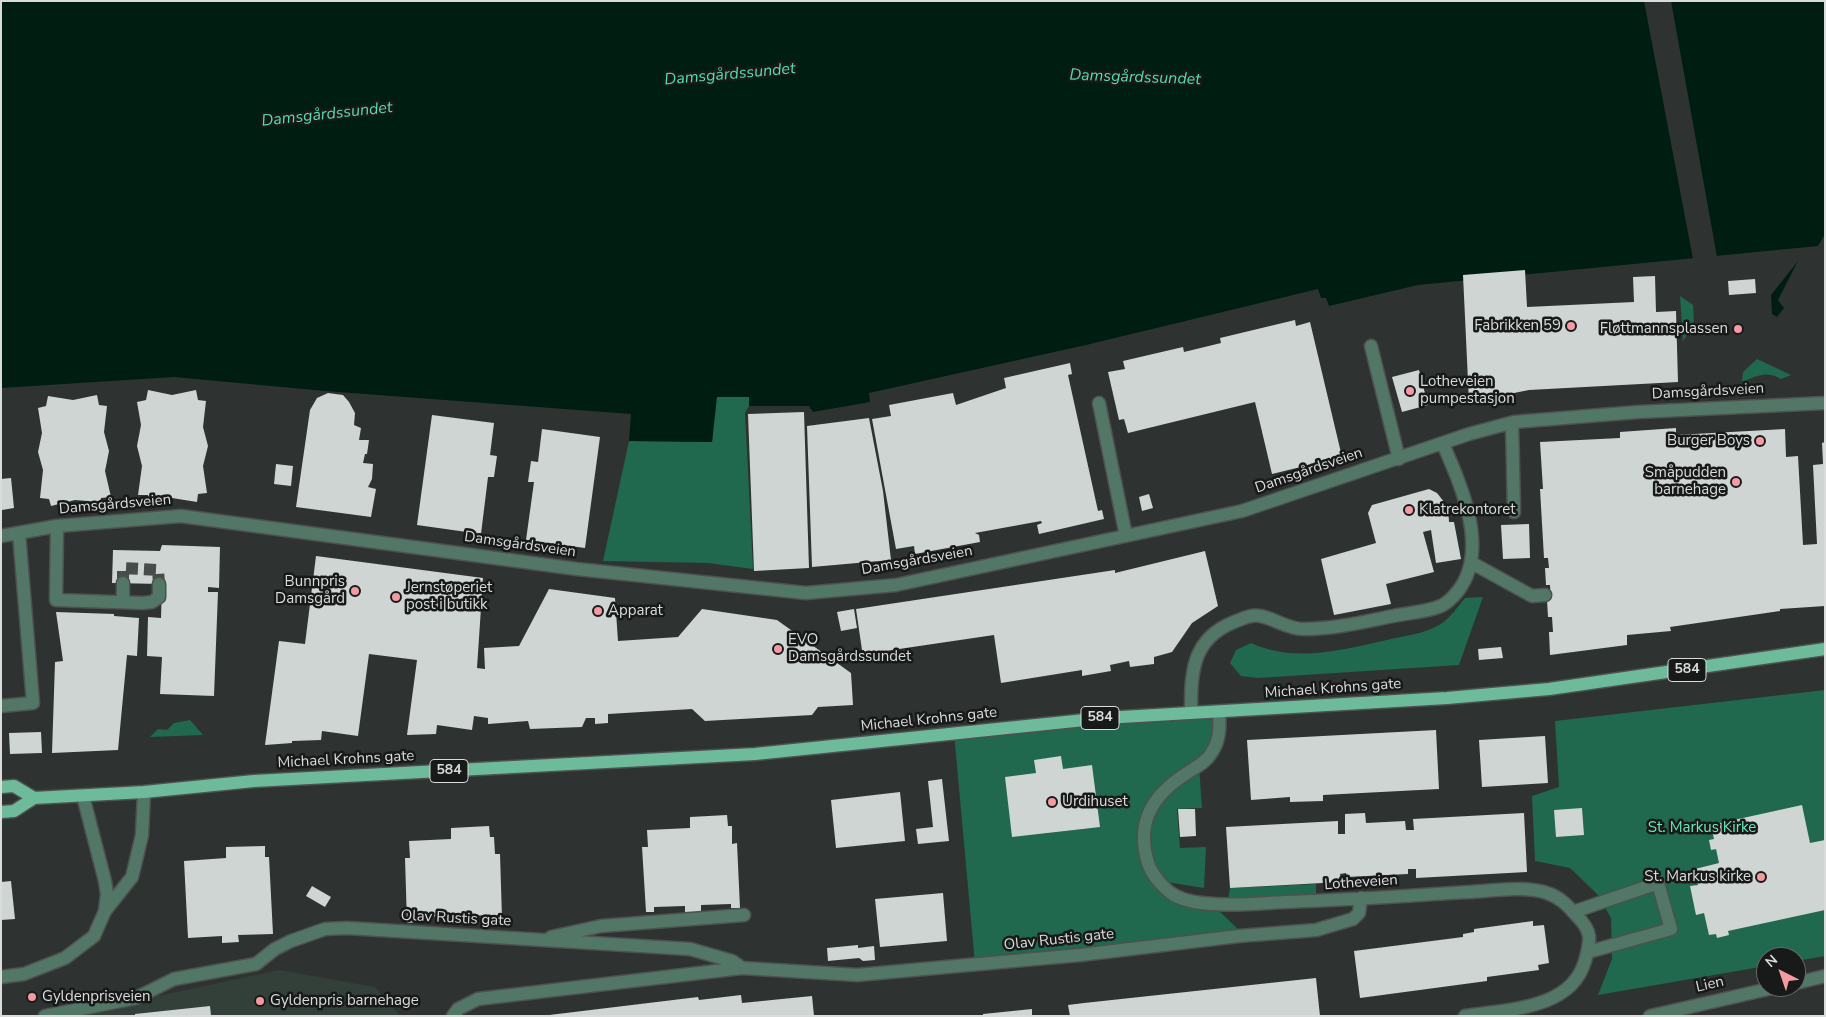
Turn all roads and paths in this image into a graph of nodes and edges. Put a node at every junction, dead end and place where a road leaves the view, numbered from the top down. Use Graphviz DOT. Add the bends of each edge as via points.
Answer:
graph roads {
  1 [pos="1371,346"];
  2 [pos="1099,403"];
  3 [pos="1825,403"];
  4 [pos="1512,423"];
  5 [pos="1443,444"];
  6 [pos="1399,458"];
  7 [pos="1514,512"];
  8 [pos="57,526"];
  9 [pos="19,532"];
  10 [pos="1,536"];
  11 [pos="1126,536"];
  12 [pos="1472,563"];
  13 [pos="123,583"];
  14 [pos="159,584"];
  15 [pos="1544,595"];
  16 [pos="123,602"];
  17 [pos="1825,649"];
  18 [pos="1,706"];
  19 [pos="1220,712"];
  20 [pos="1192,714"];
  21 [pos="1,787"];
  22 [pos="144,792"];
  23 [pos="83,796"];
  24 [pos="34,798"];
  25 [pos="1,812"];
  26 [pos="1361,898"];
  27 [pos="105,911"];
  28 [pos="1573,912"];
  29 [pos="744,916"];
  30 [pos="539,940"];
  31 [pos="1588,952"];
  32 [pos="742,968"];
  33 [pos="1825,976"];
  34 [pos="1,977"];
  35 [pos="1806,981"];
  36 [pos="1756,992"];
  37 [pos="45,1016"];
  38 [pos="453,1016"];
  39 [pos="1465,1016"];
  40 [pos="1650,1016"];
  1 -- 6 [label="street"];
  2 -- 11 [label="street"];
  3 -- 4 [label="street, Damsgårdsveien"];
  4 -- 5 [label="street, Damsgårdsveien"];
  4 -- 7 [label="street"];
  5 -- 6 [label="street, Damsgårdsveien"];
  5 -- 12 [label="street" via="1460,484 1467,511"];
  6 -- 11 [label="street, Damsgårdsveien" via="1242,511"];
  8 -- 9 [label="street, Damsgårdsveien"];
  8 -- 11 [label="street, Damsgårdsveien" via="181,516 577,569 806,593 896,585"];
  8 -- 16 [label="street" via="56,600 88,607"];
  9 -- 10 [label="street, Damsgårdsveien"];
  9 -- 18 [label="street" via="33,703"];
  12 -- 15 [label="street" via="1532,596"];
  12 -- 20 [label="street" via="1466,581 1441,606 1347,626 1301,629 1260,616 1249,616 1227,625 1201,648 1191,673"];
  13 -- 16 [label="street"];
  14 -- 16 [label="street" via="159,597 152,602"];
  17 -- 19 [label="main road, Michael Krohns gate / 584" via="1549,689"];
  19 -- 20 [label="main road, Michael Krohns gate / 584"];
  19 -- 26 [label="street, Lotheveien" via="1218,741 1212,753 1159,794 1148,813 1144,831 1145,851 1158,881 1174,895 1211,903 1333,902"];
  20 -- 22 [label="main road, Michael Krohns gate / 584" via="1104,718 754,754 254,781"];
  21 -- 24 [label="main road" via="14,786"];
  22 -- 23 [label="main road, Michael Krohns gate / 584"];
  22 -- 27 [label="street" via="142,835 132,877"];
  23 -- 24 [label="main road, Michael Krohns gate / 584"];
  23 -- 27 [label="street" via="105,881"];
  24 -- 25 [label="main road, Michael Krohns gate / 584" via="14,811"];
  26 -- 28 [label="street, Lotheveien" via="1512,890 1546,892"];
  26 -- 32 [label="street, Olav Rustis gate" via="1359,913 1353,919 1316,930 857,974"];
  27 -- 34 [label="street" via="94,936 64,958 24,974"];
  28 -- 31 [label="street, Lotheveien" via="1589,935"];
  28 -- 31 [label="street" via="1658,883 1671,929"];
  29 -- 30 [label="street" via="601,926"];
  30 -- 32 [label="street, Olav Rustis gate" via="690,949 732,961"];
  30 -- 37 [label="street, Olav Rustis gate" via="325,929 275,949 256,964 174,979 136,998"];
  31 -- 39 [label="street, Lotheveien" via="1579,978 1559,995 1542,1002"];
  32 -- 38 [label="street, Olav Rustis gate" via="478,999 458,1009"];
  33 -- 35 [label="street"];
  36 -- 40 [label="street, Lien"];
}
